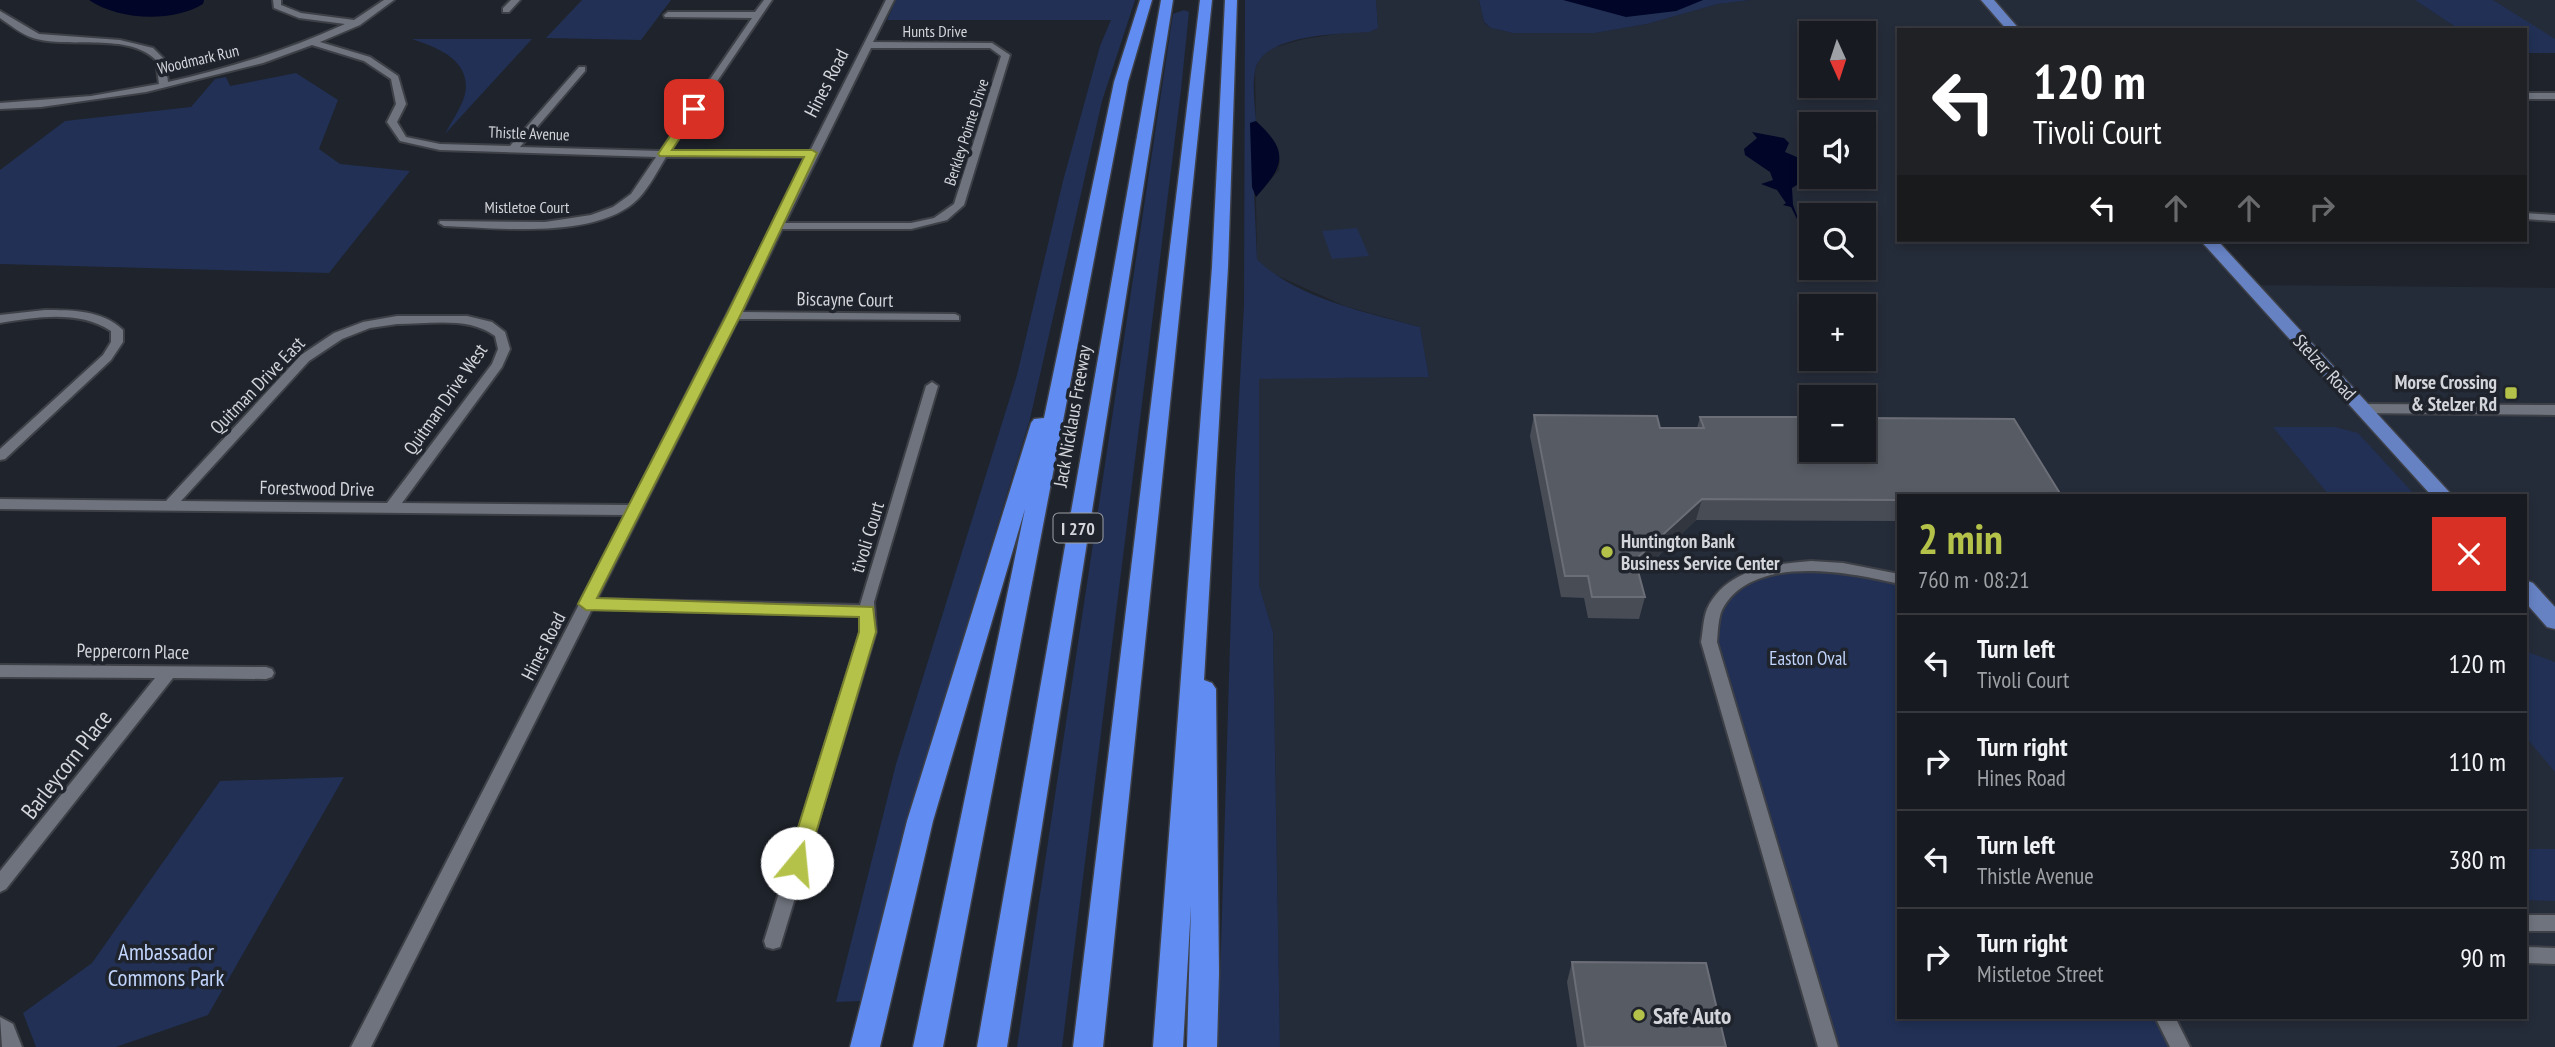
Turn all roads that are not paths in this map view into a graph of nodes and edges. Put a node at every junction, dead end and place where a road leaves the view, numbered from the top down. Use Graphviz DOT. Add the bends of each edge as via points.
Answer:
graph roads {
  1 [pos="277,0"];
  2 [pos="390,0"];
  3 [pos="516,0"];
  4 [pos="768,0"];
  5 [pos="890,0"];
  6 [pos="1146,0"];
  7 [pos="1167,0"];
  8 [pos="1206,0"];
  9 [pos="1231,0"];
  10 [pos="1987,0"];
  11 [pos="506,10"];
  12 [pos="0,14"];
  13 [pos="668,15"];
  14 [pos="758,15"];
  15 [pos="357,23"];
  16 [pos="2012,28"];
  17 [pos="314,43"];
  18 [pos="867,45"];
  19 [pos="1003,51"];
  20 [pos="582,69"];
  21 [pos="164,84"];
  22 [pos="2527,96"];
  23 [pos="2555,96"];
  24 [pos="5,106"];
  25 [pos="0,114"];
  26 [pos="514,148"];
  27 [pos="812,153"];
  28 [pos="664,154"];
  29 [pos="2527,216"];
  30 [pos="2555,218"];
  31 [pos="444,223"];
  32 [pos="777,226"];
  33 [pos="2210,242"];
  34 [pos="1220,267"];
  35 [pos="734,314"];
  36 [pos="955,318"];
  37 [pos="0,319"];
  38 [pos="432,320"];
  39 [pos="1067,348"];
  40 [pos="932,386"];
  41 [pos="2364,409"];
  42 [pos="2555,410"];
  43 [pos="0,456"];
  44 [pos="2441,494"];
  45 [pos="0,504"];
  46 [pos="170,505"];
  47 [pos="391,508"];
  48 [pos="634,510"];
  49 [pos="1897,579"];
  50 [pos="2527,590"];
  51 [pos="586,604"];
  52 [pos="867,611"];
  53 [pos="2555,621"];
  54 [pos="0,671"];
  55 [pos="168,673"];
  56 [pos="266,674"];
  57 [pos="0,884"];
  58 [pos="2527,923"];
  59 [pos="2555,923"];
  60 [pos="773,941"];
  61 [pos="2527,955"];
  62 [pos="2555,956"];
  63 [pos="2166,1019"];
  64 [pos="0,1026"];
  65 [pos="12,1047"];
  66 [pos="361,1047"];
  67 [pos="865,1047"];
  68 [pos="928,1047"];
  69 [pos="992,1047"];
  70 [pos="1088,1047"];
  71 [pos="1168,1047"];
  72 [pos="1202,1047"];
  73 [pos="1828,1047"];
  74 [pos="2180,1047"];
  1 -- 15 [label="street" via="277,6 299,15"];
  2 -- 15 [label="street, Woodmark Run"];
  3 -- 11 [label="street"];
  4 -- 14 [label="street, Mistletoe Court"];
  5 -- 18 [label="street, Hines Road"];
  6 -- 39 [label="highway" via="1121,82"];
  7 -- 69 [label="highway, Jack Nicklaus Freeway / I 270"];
  8 -- 70 [label="highway"];
  9 -- 34 [label="highway"];
  10 -- 16 [label="main road"];
  12 -- 21 [label="street" via="39,37 136,45 153,51 161,61"];
  13 -- 14 [label="street"];
  14 -- 28 [label="street, Mistletoe Court"];
  15 -- 17 [label="street, Woodmark Run"];
  17 -- 21 [label="street, Woodmark Run"];
  17 -- 26 [label="street, Thistle Avenue" via="367,59 395,78 401,104 392,122 403,139 440,147"];
  18 -- 19 [label="street, Hunts Drive" via="978,45"];
  18 -- 27 [label="street, Hines Road"];
  19 -- 32 [label="street, Berkley Pointe Drive" via="1007,59 959,205 950,215 911,226"];
  20 -- 26 [label="street"];
  21 -- 24 [label="street, Woodmark Run"];
  22 -- 23 [label="street"];
  24 -- 25 [label="street"];
  26 -- 28 [label="street, Thistle Avenue"];
  27 -- 28 [label="street, Thistle Avenue"];
  27 -- 32 [label="street, Hines Road"];
  28 -- 31 [label="street, Mistletoe Court" via="620,210 593,220"];
  29 -- 30 [label="street"];
  32 -- 35 [label="street, Hines Road"];
  33 -- 41 [label="main road, Stelzer Road"];
  34 -- 71 [label="highway"];
  34 -- 72 [label="highway" via="1204,670"];
  35 -- 36 [label="street, Biscayne Court"];
  35 -- 48 [label="street, Hines Road"];
  37 -- 43 [label="street" via="55,315 105,320 117,330 117,342 107,357"];
  38 -- 46 [label="street, Quitman Drive East" via="367,325 338,336 305,358"];
  38 -- 47 [label="street, Quitman Drive West" via="488,325 500,335 504,349 498,364"];
  39 -- 67 [label="highway" via="920,821"];
  39 -- 68 [label="highway"];
  40 -- 52 [label="street, tivoli Court"];
  41 -- 42 [label="main road"];
  41 -- 44 [label="main road, Stelzer Road"];
  45 -- 46 [label="street, Forestwood Drive"];
  46 -- 47 [label="street, Forestwood Drive"];
  47 -- 48 [label="street, Forestwood Drive"];
  48 -- 51 [label="street, Hines Road"];
  49 -- 73 [label="street" via="1848,568 1763,571 1725,590 1708,622 1709,642"];
  50 -- 53 [label="main road"];
  51 -- 52 [label="street"];
  51 -- 66 [label="street, Hines Road"];
  52 -- 60 [label="street, tivoli Court" via="868,632"];
  54 -- 55 [label="street, Peppercorn Place"];
  55 -- 56 [label="street, Peppercorn Place"];
  55 -- 57 [label="street, Barleycorn Place"];
  58 -- 59 [label="street"];
  61 -- 62 [label="street"];
  63 -- 74 [label="street"];
  64 -- 65 [label="street"];
}
